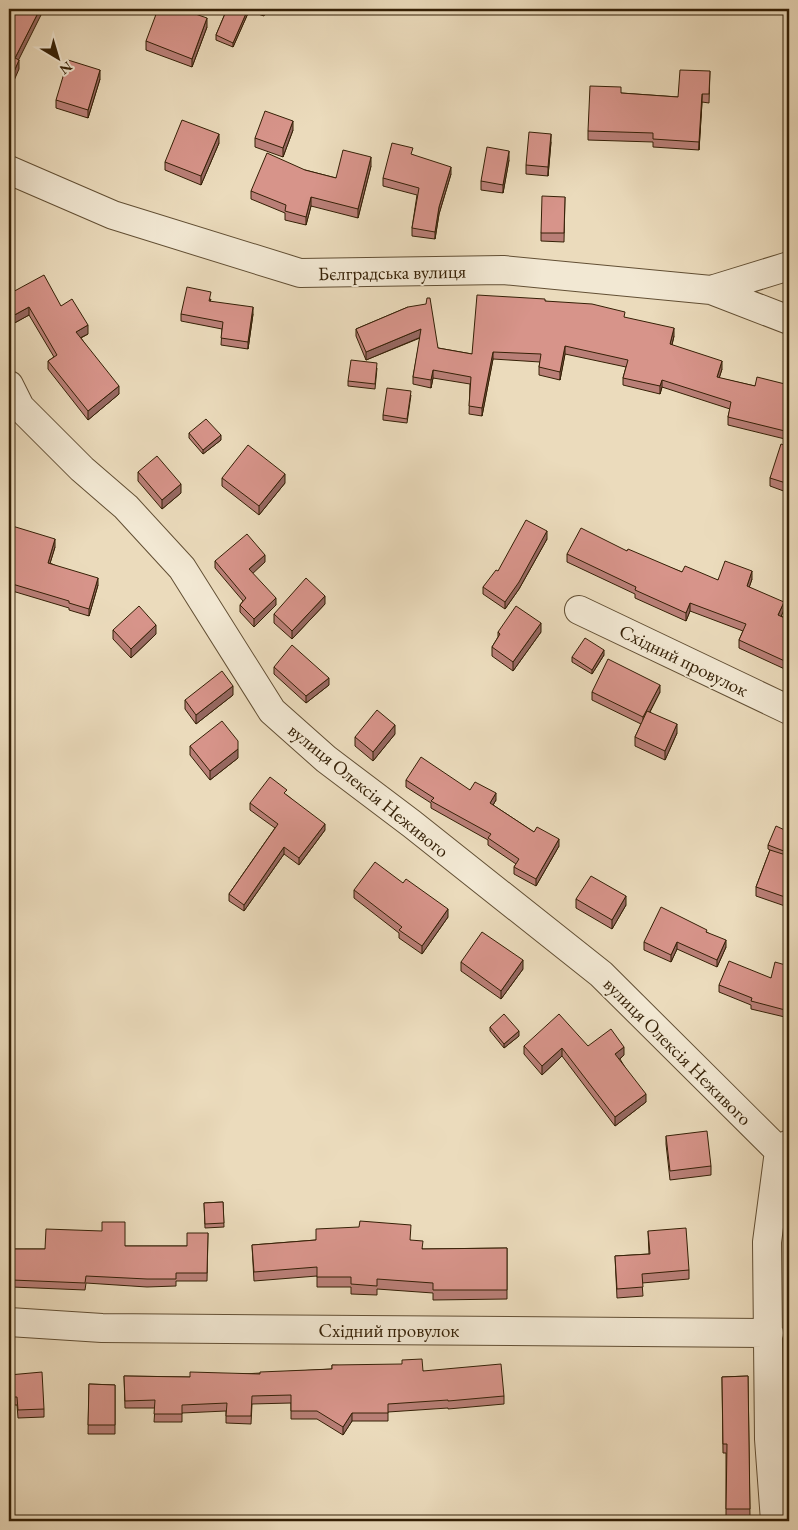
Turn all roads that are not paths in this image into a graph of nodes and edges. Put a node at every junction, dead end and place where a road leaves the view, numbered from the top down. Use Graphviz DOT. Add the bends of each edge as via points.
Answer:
graph roads {
  1 [pos="9,170"];
  2 [pos="789,266"];
  3 [pos="711,290"];
  4 [pos="789,320"];
  5 [pos="9,385"];
  6 [pos="578,610"];
  7 [pos="789,710"];
  8 [pos="784,1148"];
  9 [pos="9,1322"];
  10 [pos="769,1333"];
  11 [pos="775,1521"];
  1 -- 3 [label="street, Бєлградська вулиця" via="113,216 300,273 503,270"];
  2 -- 3 [label="street, Бєлградська вулиця"];
  3 -- 4 [label="street"];
  5 -- 8 [label="street, вулиця Олексія Неживого" via="20,408 126,507 182,568 272,711 326,759 601,974"];
  6 -- 7 [label="street, Східний провулок"];
  8 -- 10 [label="street" via="767,1242"];
  9 -- 10 [label="street, Східний провулок" via="102,1328"];
  10 -- 11 [label="street" via="769,1439"];
}
